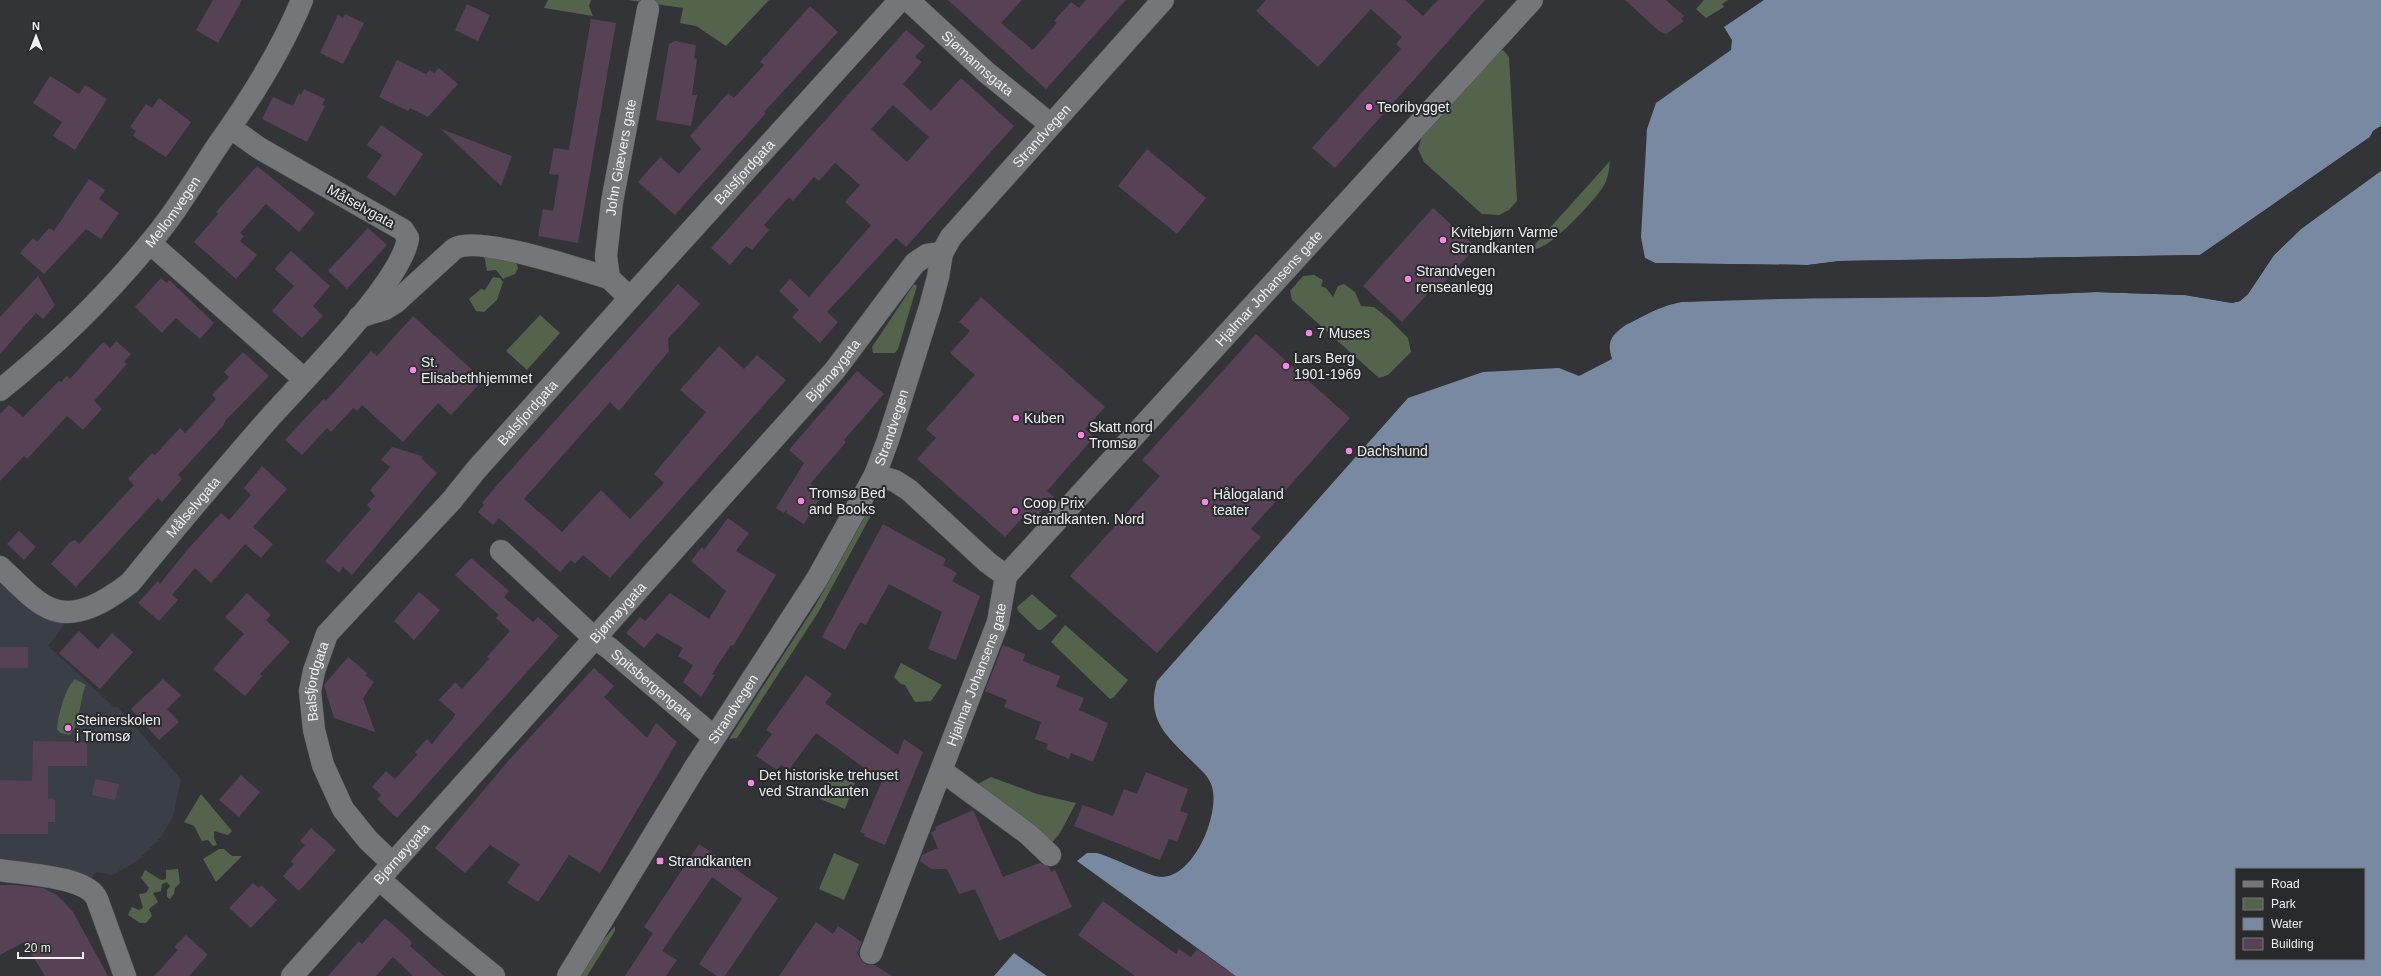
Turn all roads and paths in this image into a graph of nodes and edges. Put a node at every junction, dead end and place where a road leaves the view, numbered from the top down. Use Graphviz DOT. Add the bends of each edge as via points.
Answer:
graph roads {
  1 [pos="302,0"];
  2 [pos="900,0"];
  3 [pos="908,0"];
  4 [pos="1163,0"];
  5 [pos="1532,0"];
  6 [pos="648,9"];
  7 [pos="1050,124"];
  8 [pos="231,128"];
  9 [pos="150,243"];
  10 [pos="942,253"];
  11 [pos="609,278"];
  12 [pos="630,298"];
  13 [pos="359,317"];
  14 [pos="304,379"];
  15 [pos="0,390"];
  16 [pos="875,475"];
  17 [pos="501,551"];
  18 [pos="0,567"];
  19 [pos="1006,576"];
  20 [pos="594,638"];
  21 [pos="714,737"];
  22 [pos="942,771"];
  23 [pos="1050,854"];
  24 [pos="0,870"];
  25 [pos="386,871"];
  26 [pos="871,953"];
  27 [pos="125,976"];
  28 [pos="292,976"];
  29 [pos="494,976"];
  30 [pos="568,976"];
  1 -- 8 [label="street, Mellomvegen" via="268,68"];
  2 -- 12 [label="street, Balsfjordgata"];
  3 -- 7 [label="street, Sjømannsgata" via="986,72"];
  4 -- 7 [label="street, Strandvegen"];
  5 -- 19 [label="street, Hjalmar Johansens gate"];
  6 -- 11 [label="street, John Giævers gate" via="612,202 606,256"];
  7 -- 10 [label="street, Strandvegen" via="953,234"];
  8 -- 9 [label="street, Mellomvegen"];
  8 -- 13 [label="street, Målselvgata" via="259,148 391,222 406,234 408,238 404,257"];
  9 -- 14 [label="street"];
  9 -- 15 [label="street, Mellomvegen" via="123,276 68,331"];
  10 -- 16 [label="street, Strandvegen" via="930,307"];
  10 -- 20 [label="street, Bjørnøygata" via="927,255 915,263 835,370"];
  11 -- 12 [label="street"];
  11 -- 13 [label="street" via="509,250 464,245 454,249 396,302 385,309"];
  12 -- 25 [label="street, Balsfjordgata" via="452,500 333,626 319,655 310,691 310,706 325,773 343,809 368,840"];
  13 -- 14 [label="street, Målselvgata"];
  14 -- 18 [label="street, Målselvgata" via="130,582 115,594 89,608 73,611 56,610 41,603"];
  16 -- 19 [label="street" via="909,490 987,562"];
  16 -- 21 [label="street, Strandvegen" via="817,579"];
  17 -- 20 [label="street, Spitsbergengata"];
  19 -- 22 [label="street, Hjalmar Johansens gate" via="998,622"];
  20 -- 21 [label="street, Spitsbergengata" via="635,669"];
  20 -- 25 [label="street, Bjørnøygata"];
  21 -- 30 [label="street, Strandvegen"];
  22 -- 23 [label="street" via="1028,834"];
  22 -- 26 [label="street, Hjalmar Johansens gate"];
  24 -- 27 [label="street" via="69,882 91,890 97,899"];
  25 -- 28 [label="street, Bjørnøygata"];
  25 -- 29 [label="street, Balsfjordgata" via="429,923"];
}
